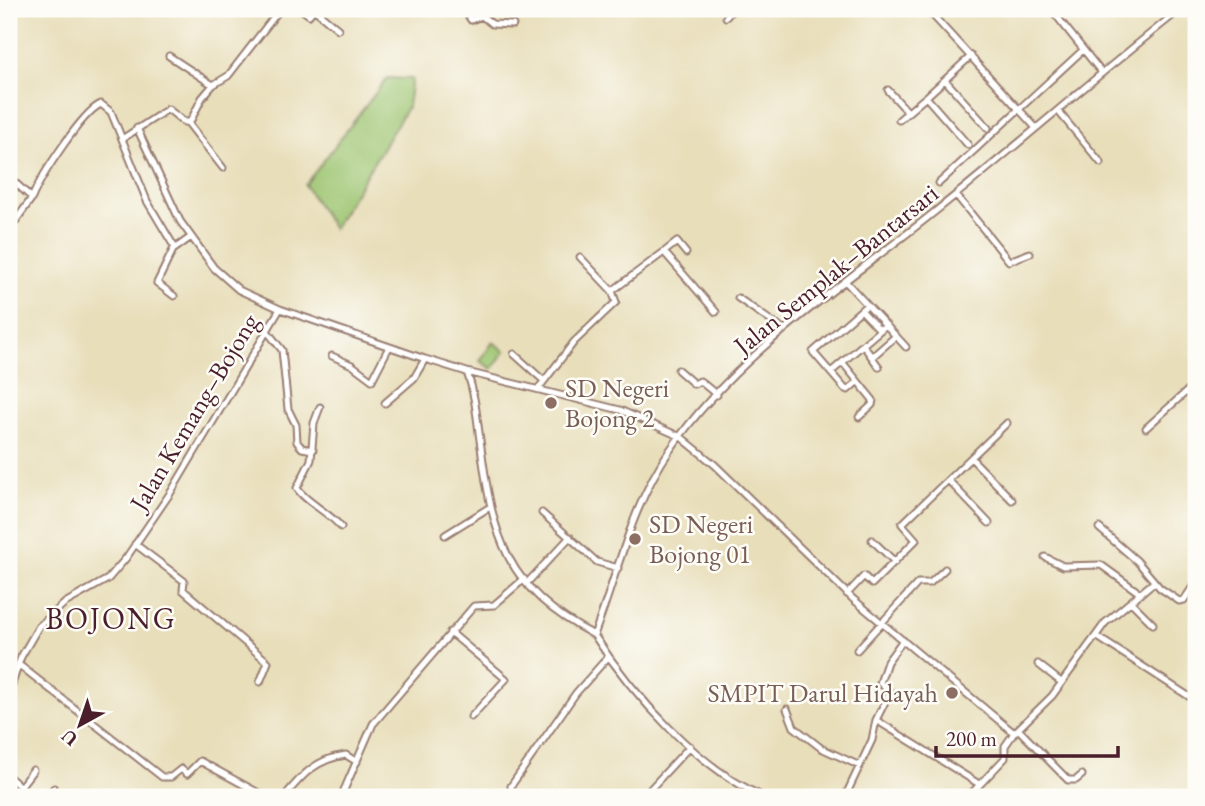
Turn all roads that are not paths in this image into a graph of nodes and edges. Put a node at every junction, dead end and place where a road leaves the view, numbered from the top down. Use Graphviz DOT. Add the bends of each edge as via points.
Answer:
graph roads {
  1 [pos="280,9"];
  2 [pos="301,9"];
  3 [pos="464,9"];
  4 [pos="733,9"];
  5 [pos="926,9"];
  6 [pos="1051,9"];
  7 [pos="1181,9"];
  8 [pos="726,17"];
  9 [pos="513,25"];
  10 [pos="338,29"];
  11 [pos="1083,50"];
  12 [pos="169,56"];
  13 [pos="971,56"];
  14 [pos="1102,73"];
  15 [pos="945,80"];
  16 [pos="213,86"];
  17 [pos="888,90"];
  18 [pos="926,97"];
  19 [pos="1017,107"];
  20 [pos="908,111"];
  21 [pos="1058,111"];
  22 [pos="898,120"];
  23 [pos="188,123"];
  24 [pos="137,128"];
  25 [pos="988,128"];
  26 [pos="1036,128"];
  27 [pos="122,139"];
  28 [pos="968,145"];
  29 [pos="1101,163"];
  30 [pos="223,168"];
  31 [pos="9,177"];
  32 [pos="939,183"];
  33 [pos="956,195"];
  34 [pos="32,198"];
  35 [pos="9,230"];
  36 [pos="191,237"];
  37 [pos="175,248"];
  38 [pos="664,252"];
  39 [pos="686,253"];
  40 [pos="1030,253"];
  41 [pos="580,257"];
  42 [pos="846,282"];
  43 [pos="612,291"];
  44 [pos="174,296"];
  45 [pos="738,298"];
  46 [pos="867,305"];
  47 [pos="279,309"];
  48 [pos="862,311"];
  49 [pos="716,312"];
  50 [pos="883,328"];
  51 [pos="784,330"];
  52 [pos="267,331"];
  53 [pos="896,336"];
  54 [pos="863,345"];
  55 [pos="389,347"];
  56 [pos="906,347"];
  57 [pos="514,354"];
  58 [pos="331,356"];
  59 [pos="872,357"];
  60 [pos="425,359"];
  61 [pos="842,363"];
  62 [pos="879,367"];
  63 [pos="678,370"];
  64 [pos="467,372"];
  65 [pos="831,372"];
  66 [pos="543,380"];
  67 [pos="857,382"];
  68 [pos="1196,383"];
  69 [pos="538,389"];
  70 [pos="717,395"];
  71 [pos="385,403"];
  72 [pos="320,407"];
  73 [pos="859,416"];
  74 [pos="1007,423"];
  75 [pos="1146,428"];
  76 [pos="681,437"];
  77 [pos="313,450"];
  78 [pos="971,458"];
  79 [pos="948,480"];
  80 [pos="1012,500"];
  81 [pos="490,507"];
  82 [pos="542,513"];
  83 [pos="989,523"];
  84 [pos="341,527"];
  85 [pos="1099,528"];
  86 [pos="445,535"];
  87 [pos="570,537"];
  88 [pos="872,540"];
  89 [pos="135,544"];
  90 [pos="1045,557"];
  91 [pos="895,562"];
  92 [pos="618,568"];
  93 [pos="945,569"];
  94 [pos="525,581"];
  95 [pos="1154,582"];
  96 [pos="1196,582"];
  97 [pos="847,594"];
  98 [pos="1141,594"];
  99 [pos="1132,603"];
  100 [pos="881,621"];
  101 [pos="1153,624"];
  102 [pos="450,632"];
  103 [pos="594,635"];
  104 [pos="1096,636"];
  105 [pos="903,640"];
  106 [pos="857,650"];
  107 [pos="608,657"];
  108 [pos="18,664"];
  109 [pos="1038,664"];
  110 [pos="11,676"];
  111 [pos="260,682"];
  112 [pos="1061,682"];
  113 [pos="9,693"];
  114 [pos="1196,701"];
  115 [pos="787,709"];
  116 [pos="471,717"];
  117 [pos="876,720"];
  118 [pos="1016,732"];
  119 [pos="690,746"];
  120 [pos="357,762"];
  121 [pos="860,766"];
  122 [pos="33,770"];
  123 [pos="1082,775"];
  124 [pos="9,777"];
  125 [pos="979,784"];
  126 [pos="20,787"];
  127 [pos="54,788"];
  128 [pos="32,797"];
  129 [pos="46,797"];
  130 [pos="266,797"];
  131 [pos="284,797"];
  132 [pos="341,797"];
  133 [pos="512,797"];
  134 [pos="643,797"];
  135 [pos="764,797"];
  136 [pos="845,797"];
  137 [pos="968,797"];
  1 -- 16 [label="street" via="228,76"];
  2 -- 10 [label="street" via="309,15 314,9"];
  3 -- 9 [label="street" via="471,20 482,16 493,24"];
  4 -- 8 [label="street"];
  5 -- 13 [label="street"];
  6 -- 11 [label="street"];
  7 -- 14 [label="street, Jalan Semplak–Bantarsari"];
  11 -- 14 [label="street"];
  11 -- 19 [label="street"];
  12 -- 16 [label="street"];
  13 -- 15 [label="street"];
  13 -- 19 [label="street"];
  14 -- 21 [label="street, Jalan Semplak–Bantarsari"];
  15 -- 18 [label="street"];
  15 -- 25 [label="street"];
  16 -- 23 [label="street"];
  17 -- 20 [label="street"];
  18 -- 20 [label="street"];
  18 -- 28 [label="street"];
  19 -- 26 [label="street"];
  19 -- 32 [label="street"];
  20 -- 22 [label="street"];
  21 -- 26 [label="street, Jalan Semplak–Bantarsari"];
  21 -- 29 [label="street"];
  23 -- 24 [label="street" via="168,108"];
  23 -- 30 [label="street"];
  24 -- 27 [label="street"];
  24 -- 36 [label="street"];
  26 -- 33 [label="street, Jalan Semplak–Bantarsari"];
  27 -- 34 [label="street" via="108,108 96,106 48,167"];
  27 -- 37 [label="street" via="147,201"];
  31 -- 34 [label="street"];
  33 -- 40 [label="street" via="1009,261"];
  33 -- 42 [label="street, Jalan Semplak–Bantarsari"];
  34 -- 35 [label="street"];
  36 -- 37 [label="street"];
  36 -- 47 [label="street" via="229,283"];
  37 -- 44 [label="street" via="157,285"];
  38 -- 39 [label="street" via="677,242"];
  38 -- 43 [label="street"];
  38 -- 49 [label="street"];
  41 -- 43 [label="street"];
  42 -- 46 [label="street"];
  42 -- 51 [label="street, Jalan Semplak–Bantarsari"];
  43 -- 66 [label="street" via="615,303"];
  45 -- 51 [label="street"];
  46 -- 48 [label="street"];
  46 -- 50 [label="street"];
  47 -- 52 [label="street, Jalan Kemang–Bojong"];
  47 -- 55 [label="street, Jalan Kemang–Bojong"];
  48 -- 50 [label="street"];
  48 -- 65 [label="street" via="814,350"];
  50 -- 53 [label="street"];
  50 -- 54 [label="street"];
  51 -- 70 [label="street, Jalan Semplak–Bantarsari"];
  52 -- 77 [label="street" via="282,350 288,410 296,425 297,442"];
  52 -- 89 [label="street, Jalan Kemang–Bojong"];
  53 -- 56 [label="street"];
  53 -- 59 [label="street"];
  54 -- 59 [label="street"];
  54 -- 61 [label="street"];
  55 -- 58 [label="street" via="372,380"];
  55 -- 60 [label="street, Jalan Kemang–Bojong"];
  57 -- 66 [label="street"];
  59 -- 62 [label="street"];
  60 -- 64 [label="street, Jalan Kemang–Bojong"];
  60 -- 71 [label="street" via="414,378"];
  61 -- 65 [label="street"];
  61 -- 67 [label="street"];
  63 -- 70 [label="street"];
  64 -- 69 [label="street, Jalan Kemang–Bojong"];
  64 -- 81 [label="street" via="476,401"];
  65 -- 67 [label="street" via="846,390"];
  66 -- 69 [label="street"];
  67 -- 73 [label="street" via="874,403"];
  68 -- 75 [label="street"];
  69 -- 76 [label="street, Jalan Kemang–Bojong" via="641,417"];
  70 -- 76 [label="street, Jalan Semplak–Bantarsari"];
  72 -- 77 [label="street" via="311,440"];
  74 -- 78 [label="street"];
  76 -- 92 [label="street, Jalan Semplak–Bantarsari" via="639,504"];
  76 -- 97 [label="street, Jalan Kemang–Bojong"];
  77 -- 84 [label="street" via="297,488"];
  78 -- 79 [label="street"];
  78 -- 80 [label="street"];
  79 -- 83 [label="street"];
  79 -- 91 [label="street" via="901,524 916,540"];
  81 -- 86 [label="street"];
  81 -- 94 [label="street" via="503,550"];
  82 -- 87 [label="street"];
  85 -- 95 [label="street"];
  87 -- 92 [label="street" via="597,562"];
  87 -- 94 [label="street"];
  88 -- 91 [label="street"];
  89 -- 108 [label="street, Jalan Kemang–Bojong" via="108,579 45,620"];
  89 -- 111 [label="street" via="184,581 183,590 268,662"];
  90 -- 98 [label="street" via="1063,566 1101,565"];
  91 -- 97 [label="street" via="872,584 864,576"];
  92 -- 103 [label="street, Jalan Semplak–Bantarsari"];
  93 -- 100 [label="street" via="930,583 918,583"];
  94 -- 102 [label="street" via="494,605 474,606"];
  94 -- 103 [label="street" via="559,615"];
  95 -- 96 [label="street" via="1179,601"];
  95 -- 98 [label="street"];
  97 -- 100 [label="street, Jalan Kemang–Bojong"];
  98 -- 99 [label="street"];
  99 -- 101 [label="street"];
  99 -- 104 [label="street" via="1117,611"];
  100 -- 105 [label="street, Jalan Kemang–Bojong"];
  100 -- 106 [label="street"];
  102 -- 116 [label="street" via="506,679"];
  102 -- 120 [label="street" via="375,721"];
  103 -- 107 [label="street"];
  104 -- 112 [label="street"];
  104 -- 114 [label="street"];
  105 -- 117 [label="street" via="882,672 880,683 890,692"];
  105 -- 118 [label="street, Jalan Kemang–Bojong"];
  107 -- 119 [label="street"];
  107 -- 133 [label="street" via="576,693 511,786"];
  108 -- 110 [label="street, Jalan Kemang–Bojong"];
  108 -- 130 [label="street" via="162,777 181,769 187,774 200,761"];
  109 -- 112 [label="street"];
  110 -- 113 [label="street, Jalan Kemang–Bojong"];
  112 -- 118 [label="street"];
  115 -- 121 [label="street" via="794,727 821,748"];
  117 -- 121 [label="street"];
  117 -- 125 [label="street"];
  118 -- 123 [label="street, Jalan Kemang–Bojong" via="1068,780"];
  118 -- 125 [label="street" via="1005,746 1005,758"];
  119 -- 134 [label="street"];
  119 -- 135 [label="street" via="730,779"];
  120 -- 131 [label="street" via="346,755 320,762 305,771"];
  120 -- 132 [label="street"];
  121 -- 136 [label="street"];
  122 -- 126 [label="street"];
  124 -- 126 [label="street"];
  125 -- 137 [label="street"];
  126 -- 128 [label="street"];
  127 -- 129 [label="street"];
}
